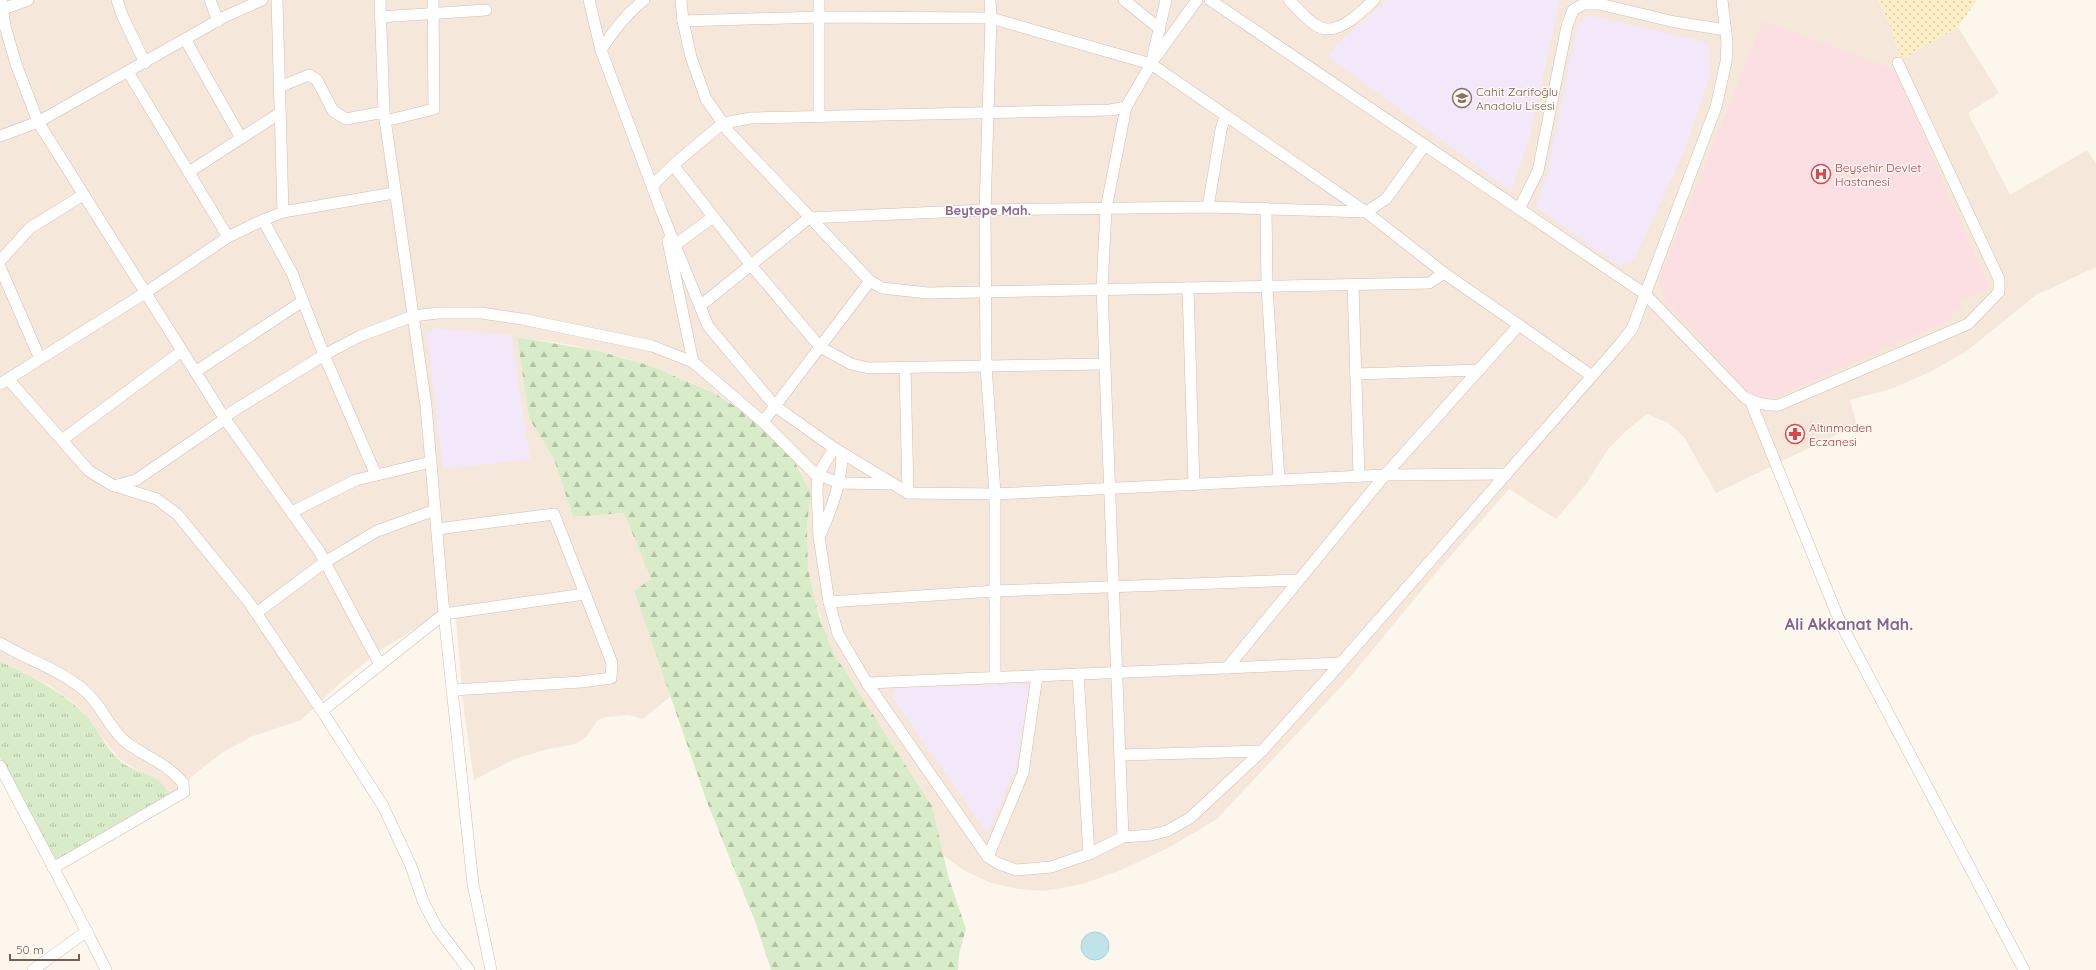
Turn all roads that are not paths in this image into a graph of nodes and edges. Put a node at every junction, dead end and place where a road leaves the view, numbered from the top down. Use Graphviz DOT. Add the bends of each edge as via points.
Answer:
graph roads {
  1 [pos="28,0"];
  2 [pos="117,0"];
  3 [pos="210,0"];
  4 [pos="262,0"];
  5 [pos="277,0"];
  6 [pos="380,0"];
  7 [pos="433,0"];
  8 [pos="589,0"];
  9 [pos="644,0"];
  10 [pos="681,0"];
  11 [pos="819,0"];
  12 [pos="990,0"];
  13 [pos="1124,0"];
  14 [pos="1166,0"];
  15 [pos="1196,0"];
  16 [pos="1210,0"];
  17 [pos="1289,0"];
  18 [pos="1722,0"];
  19 [pos="1369,1"];
  20 [pos="2,4"];
  21 [pos="486,10"];
  22 [pos="433,13"];
  23 [pos="380,17"];
  24 [pos="819,17"];
  25 [pos="991,18"];
  26 [pos="218,20"];
  27 [pos="683,22"];
  28 [pos="3,27"];
  29 [pos="1160,29"];
  30 [pos="1726,30"];
  31 [pos="185,39"];
  32 [pos="601,50"];
  33 [pos="145,63"];
  34 [pos="1898,63"];
  35 [pos="1151,64"];
  36 [pos="128,72"];
  37 [pos="279,88"];
  38 [pos="1126,107"];
  39 [pos="280,113"];
  40 [pos="988,114"];
  41 [pos="385,116"];
  42 [pos="819,116"];
  43 [pos="1225,116"];
  44 [pos="38,122"];
  45 [pos="723,123"];
  46 [pos="0,136"];
  47 [pos="241,138"];
  48 [pos="1425,145"];
  49 [pos="673,165"];
  50 [pos="188,172"];
  51 [pos="652,186"];
  52 [pos="394,193"];
  53 [pos="83,195"];
  54 [pos="1208,207"];
  55 [pos="1106,208"];
  56 [pos="1266,208"];
  57 [pos="1519,209"];
  58 [pos="985,210"];
  59 [pos="283,212"];
  60 [pos="1366,212"];
  61 [pos="662,214"];
  62 [pos="713,217"];
  63 [pos="809,218"];
  64 [pos="263,220"];
  65 [pos="228,237"];
  66 [pos="675,245"];
  67 [pos="0,260"];
  68 [pos="751,265"];
  69 [pos="0,267"];
  70 [pos="1444,273"];
  71 [pos="870,281"];
  72 [pos="1353,285"];
  73 [pos="1267,286"];
  74 [pos="1188,288"];
  75 [pos="1102,289"];
  76 [pos="985,292"];
  77 [pos="145,293"];
  78 [pos="1646,294"];
  79 [pos="303,301"];
  80 [pos="700,306"];
  81 [pos="413,316"];
  82 [pos="1519,325"];
  83 [pos="820,346"];
  84 [pos="182,350"];
  85 [pos="324,355"];
  86 [pos="40,359"];
  87 [pos="693,362"];
  88 [pos="1103,364"];
  89 [pos="986,366"];
  90 [pos="905,367"];
  91 [pos="1480,370"];
  92 [pos="195,372"];
  93 [pos="1356,374"];
  94 [pos="1592,376"];
  95 [pos="4,381"];
  96 [pos="1750,400"];
  97 [pos="775,406"];
  98 [pos="224,419"];
  99 [pos="763,422"];
  100 [pos="62,440"];
  101 [pos="838,450"];
  102 [pos="431,462"];
  103 [pos="1506,474"];
  104 [pos="376,475"];
  105 [pos="818,475"];
  106 [pos="1386,475"];
  107 [pos="1359,476"];
  108 [pos="1279,480"];
  109 [pos="839,483"];
  110 [pos="894,484"];
  111 [pos="1194,485"];
  112 [pos="114,486"];
  113 [pos="1109,489"];
  114 [pos="908,493"];
  115 [pos="995,494"];
  116 [pos="435,510"];
  117 [pos="292,512"];
  118 [pos="437,530"];
  119 [pos="819,537"];
  120 [pos="325,562"];
  121 [pos="1298,580"];
  122 [pos="1113,588"];
  123 [pos="995,591"];
  124 [pos="585,594"];
  125 [pos="829,602"];
  126 [pos="256,613"];
  127 [pos="444,614"];
  128 [pos="0,643"];
  129 [pos="1341,663"];
  130 [pos="380,665"];
  131 [pos="1227,668"];
  132 [pos="1117,673"];
  133 [pos="1078,674"];
  134 [pos="1037,676"];
  135 [pos="995,678"];
  136 [pos="867,683"];
  137 [pos="453,690"];
  138 [pos="322,711"];
  139 [pos="1262,751"];
  140 [pos="1121,755"];
  141 [pos="0,766"];
  142 [pos="1123,837"];
  143 [pos="1088,854"];
  144 [pos="988,857"];
  145 [pos="53,868"];
  146 [pos="87,931"];
  147 [pos="33,970"];
  148 [pos="106,970"];
  149 [pos="469,970"];
  150 [pos="491,970"];
  151 [pos="2024,970"];
  1 -- 20 [label="street"];
  2 -- 33 [label="street"];
  3 -- 26 [label="street"];
  4 -- 26 [label="street"];
  5 -- 37 [label="street"];
  6 -- 23 [label="street"];
  7 -- 22 [label="street"];
  8 -- 32 [label="street"];
  9 -- 32 [label="street" via="612,32"];
  10 -- 27 [label="street"];
  11 -- 24 [label="street"];
  12 -- 25 [label="street"];
  13 -- 29 [label="street"];
  14 -- 29 [label="street"];
  15 -- 35 [label="street"];
  16 -- 48 [label="street"];
  17 -- 19 [label="street" via="1313,23 1331,30 1340,27"];
  18 -- 30 [label="street"];
  20 -- 28 [label="street"];
  21 -- 22 [label="street"];
  22 -- 23 [label="street"];
  22 -- 41 [label="street" via="434,109"];
  23 -- 41 [label="street"];
  24 -- 25 [label="street"];
  24 -- 27 [label="street"];
  24 -- 42 [label="street"];
  25 -- 35 [label="street"];
  25 -- 40 [label="street"];
  26 -- 31 [label="street"];
  27 -- 45 [label="street" via="691,57 706,99"];
  28 -- 44 [label="street"];
  29 -- 35 [label="street"];
  30 -- 57 [label="street" via="1675,22 1599,4 1584,4 1573,10 1567,26 1538,171"];
  30 -- 78 [label="street" via="1726,62 1716,107"];
  31 -- 33 [label="street"];
  31 -- 47 [label="street"];
  32 -- 51 [label="street"];
  33 -- 36 [label="street"];
  34 -- 96 [label="street" via="1999,279 1999,292 1968,324 1779,404 1768,406"];
  35 -- 38 [label="street"];
  35 -- 43 [label="street"];
  36 -- 44 [label="street"];
  36 -- 50 [label="street"];
  37 -- 39 [label="street"];
  37 -- 41 [label="street" via="309,75 317,80 334,111 346,119"];
  38 -- 40 [label="street" via="1110,110"];
  38 -- 55 [label="street"];
  39 -- 47 [label="street"];
  39 -- 59 [label="street"];
  40 -- 42 [label="street"];
  40 -- 58 [label="street"];
  41 -- 52 [label="street"];
  42 -- 45 [label="street" via="751,118"];
  43 -- 54 [label="street" via="1220,130"];
  43 -- 60 [label="street"];
  44 -- 46 [label="street"];
  44 -- 53 [label="street"];
  45 -- 49 [label="street"];
  45 -- 63 [label="street"];
  47 -- 50 [label="street"];
  48 -- 57 [label="street"];
  48 -- 60 [label="street" via="1386,199"];
  49 -- 51 [label="street"];
  49 -- 62 [label="street"];
  50 -- 65 [label="street"];
  51 -- 61 [label="street"];
  52 -- 59 [label="street"];
  52 -- 81 [label="street"];
  53 -- 67 [label="street" via="30,228"];
  53 -- 77 [label="street"];
  54 -- 55 [label="street"];
  54 -- 56 [label="street"];
  55 -- 58 [label="street"];
  55 -- 75 [label="street"];
  56 -- 60 [label="street"];
  56 -- 73 [label="street"];
  57 -- 78 [label="street"];
  58 -- 63 [label="street"];
  58 -- 76 [label="street"];
  59 -- 64 [label="street"];
  60 -- 70 [label="street"];
  61 -- 66 [label="street"];
  61 -- 87 [label="street"];
  62 -- 66 [label="street"];
  62 -- 68 [label="street"];
  63 -- 68 [label="street"];
  63 -- 71 [label="street"];
  64 -- 65 [label="street"];
  64 -- 79 [label="street" via="292,273"];
  65 -- 77 [label="street"];
  66 -- 80 [label="street"];
  68 -- 80 [label="street"];
  68 -- 83 [label="street"];
  69 -- 86 [label="street"];
  70 -- 72 [label="street" via="1429,283"];
  70 -- 82 [label="street"];
  71 -- 76 [label="street" via="882,288 928,293"];
  71 -- 83 [label="street"];
  72 -- 73 [label="street"];
  72 -- 93 [label="street"];
  73 -- 74 [label="street"];
  73 -- 108 [label="street"];
  74 -- 75 [label="street"];
  74 -- 111 [label="street"];
  75 -- 76 [label="street"];
  75 -- 88 [label="street"];
  76 -- 89 [label="street"];
  77 -- 84 [label="street"];
  77 -- 86 [label="street"];
  78 -- 94 [label="street" via="1632,329"];
  78 -- 96 [label="street" via="1744,397"];
  79 -- 85 [label="street"];
  79 -- 92 [label="street"];
  80 -- 97 [label="street" via="708,326"];
  81 -- 85 [label="street" via="360,336"];
  81 -- 87 [label="street" via="481,313 522,319 652,346"];
  81 -- 102 [label="street"];
  82 -- 91 [label="street"];
  82 -- 94 [label="street"];
  83 -- 90 [label="street" via="850,364 869,368"];
  83 -- 97 [label="street"];
  84 -- 92 [label="street"];
  84 -- 100 [label="street"];
  85 -- 98 [label="street"];
  85 -- 104 [label="street"];
  86 -- 95 [label="street"];
  87 -- 99 [label="street"];
  88 -- 89 [label="street"];
  88 -- 113 [label="street"];
  89 -- 90 [label="street"];
  89 -- 115 [label="street"];
  90 -- 114 [label="street"];
  91 -- 93 [label="street"];
  91 -- 106 [label="street"];
  92 -- 98 [label="street"];
  93 -- 107 [label="street"];
  94 -- 103 [label="street"];
  95 -- 100 [label="street"];
  96 -- 151 [label="street" via="1840,622"];
  97 -- 99 [label="street"];
  97 -- 101 [label="street"];
  98 -- 112 [label="street" via="136,480"];
  98 -- 117 [label="street"];
  99 -- 105 [label="street" via="794,455"];
  100 -- 112 [label="street" via="89,471"];
  101 -- 105 [label="street"];
  101 -- 109 [label="street" via="842,472"];
  101 -- 110 [label="street"];
  102 -- 104 [label="street"];
  102 -- 116 [label="street"];
  103 -- 106 [label="street"];
  103 -- 129 [label="street"];
  104 -- 117 [label="street" via="356,480"];
  105 -- 109 [label="street"];
  105 -- 119 [label="street"];
  106 -- 107 [label="street"];
  106 -- 121 [label="street"];
  107 -- 108 [label="street"];
  108 -- 111 [label="street"];
  109 -- 110 [label="street"];
  109 -- 119 [label="street" via="831,512"];
  110 -- 114 [label="street"];
  111 -- 113 [label="street"];
  112 -- 126 [label="street" via="157,499 178,515"];
  113 -- 115 [label="street"];
  113 -- 122 [label="street"];
  114 -- 115 [label="street"];
  115 -- 123 [label="street"];
  116 -- 118 [label="street"];
  116 -- 120 [label="street" via="377,531"];
  117 -- 120 [label="street"];
  118 -- 124 [label="street" via="554,514"];
  118 -- 127 [label="street"];
  119 -- 125 [label="street"];
  120 -- 126 [label="street"];
  120 -- 130 [label="street"];
  121 -- 122 [label="street"];
  121 -- 131 [label="street"];
  122 -- 123 [label="street"];
  122 -- 132 [label="street"];
  123 -- 125 [label="street"];
  123 -- 135 [label="street"];
  124 -- 127 [label="street"];
  124 -- 137 [label="street" via="612,663 611,678"];
  125 -- 136 [label="street" via="838,634"];
  126 -- 138 [label="street"];
  127 -- 130 [label="street"];
  127 -- 137 [label="street"];
  128 -- 145 [label="street" via="72,681 86,692 126,742 166,766 183,783 184,792"];
  129 -- 131 [label="street"];
  129 -- 139 [label="street"];
  130 -- 138 [label="street"];
  131 -- 132 [label="street"];
  132 -- 133 [label="street"];
  132 -- 140 [label="street"];
  133 -- 134 [label="street"];
  133 -- 143 [label="street"];
  134 -- 135 [label="street"];
  134 -- 144 [label="street" via="1023,773"];
  135 -- 136 [label="street"];
  136 -- 144 [label="street"];
  137 -- 150 [label="street" via="473,884"];
  138 -- 149 [label="street" via="383,806 437,928"];
  139 -- 140 [label="street"];
  139 -- 142 [label="street" via="1190,818 1168,831"];
  140 -- 142 [label="street"];
  141 -- 145 [label="street"];
  142 -- 143 [label="street"];
  143 -- 144 [label="street" via="1051,867 1016,870"];
  145 -- 146 [label="street"];
  146 -- 147 [label="street"];
  146 -- 148 [label="street"];
}
